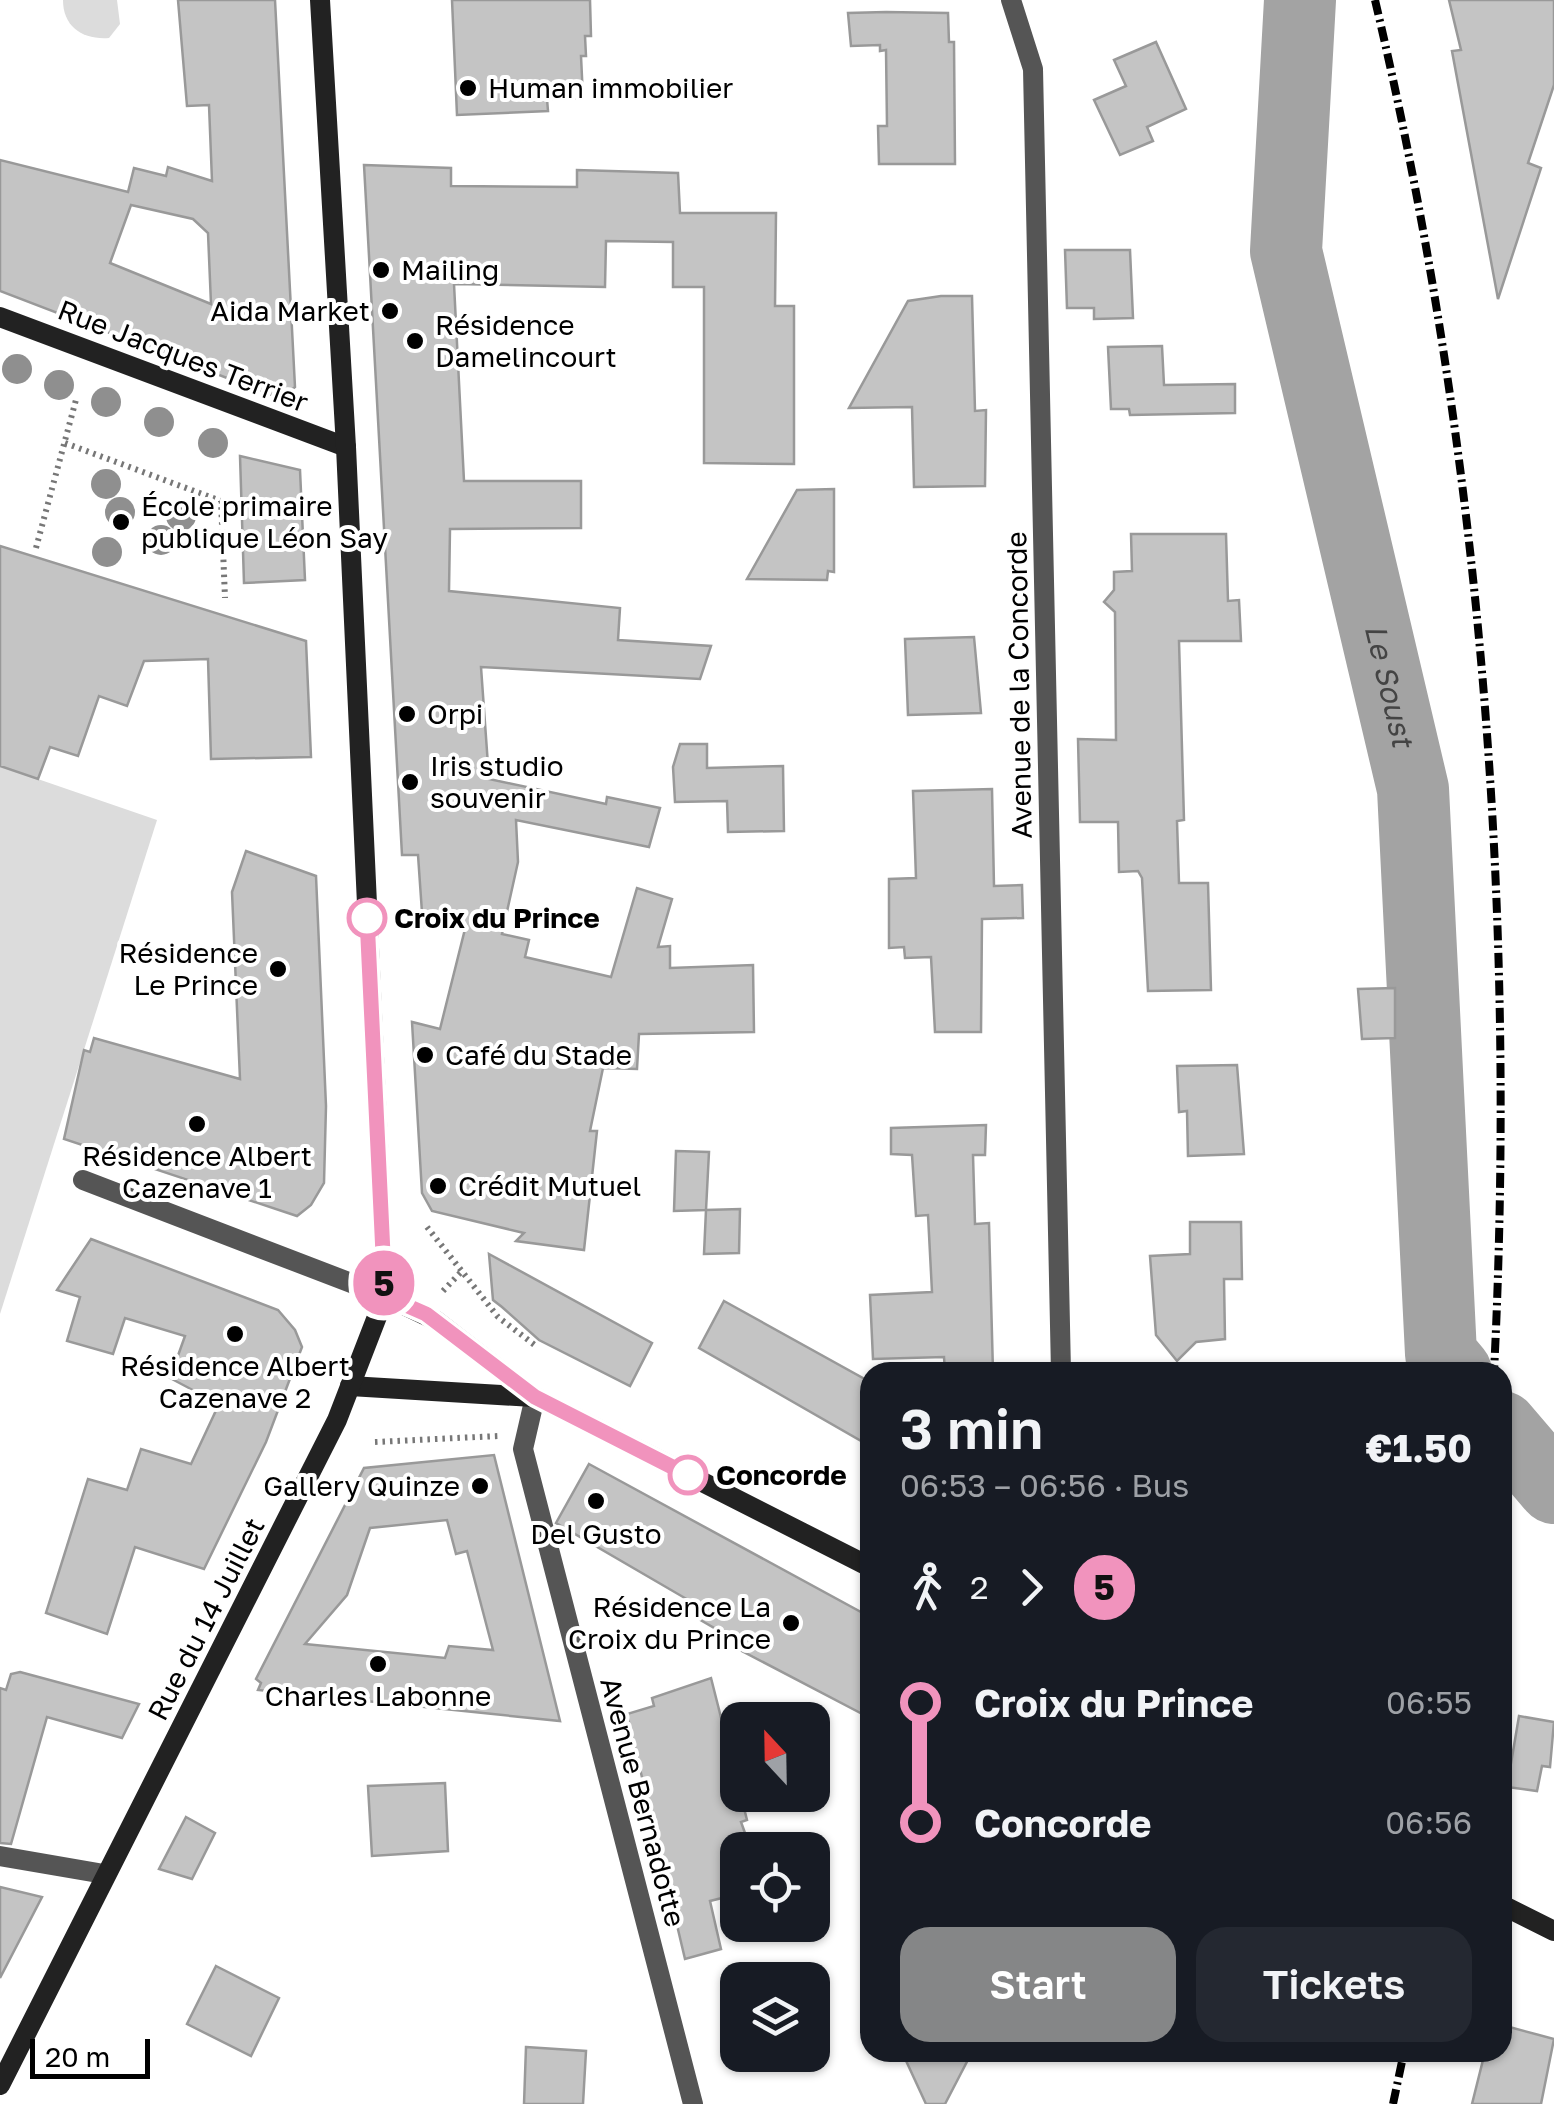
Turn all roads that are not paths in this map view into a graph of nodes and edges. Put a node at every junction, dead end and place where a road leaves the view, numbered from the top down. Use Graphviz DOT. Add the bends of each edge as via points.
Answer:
graph roads {
  1 [pos="320,0"];
  2 [pos="1011,0"];
  3 [pos="0,317"];
  4 [pos="346,447"];
  5 [pos="83,1180"];
  6 [pos="385,1296"];
  7 [pos="1061,1362"];
  8 [pos="350,1386"];
  9 [pos="535,1397"];
  10 [pos="860,1562"];
  11 [pos="0,1856"];
  12 [pos="104,1874"];
  13 [pos="1512,1910"];
  14 [pos="1554,1932"];
  15 [pos="0,2085"];
  16 [pos="694,2104"];
  1 -- 4 [label="main road"];
  2 -- 7 [label="street, Avenue de la Concorde" via="1034,69"];
  3 -- 4 [label="main road, Rue Jacques Terrier"];
  4 -- 6 [label="main road"];
  5 -- 6 [label="street"];
  6 -- 8 [label="main road, Rue du 14 Juillet"];
  6 -- 9 [label="main road" via="426,1314"];
  8 -- 9 [label="main road"];
  8 -- 12 [label="main road, Rue du 14 Juillet"];
  9 -- 10 [label="main road"];
  9 -- 16 [label="street, Avenue Bernadotte" via="523,1449"];
  11 -- 12 [label="street"];
  12 -- 15 [label="main road, Rue du 14 Juillet"];
  13 -- 14 [label="main road"];
}
